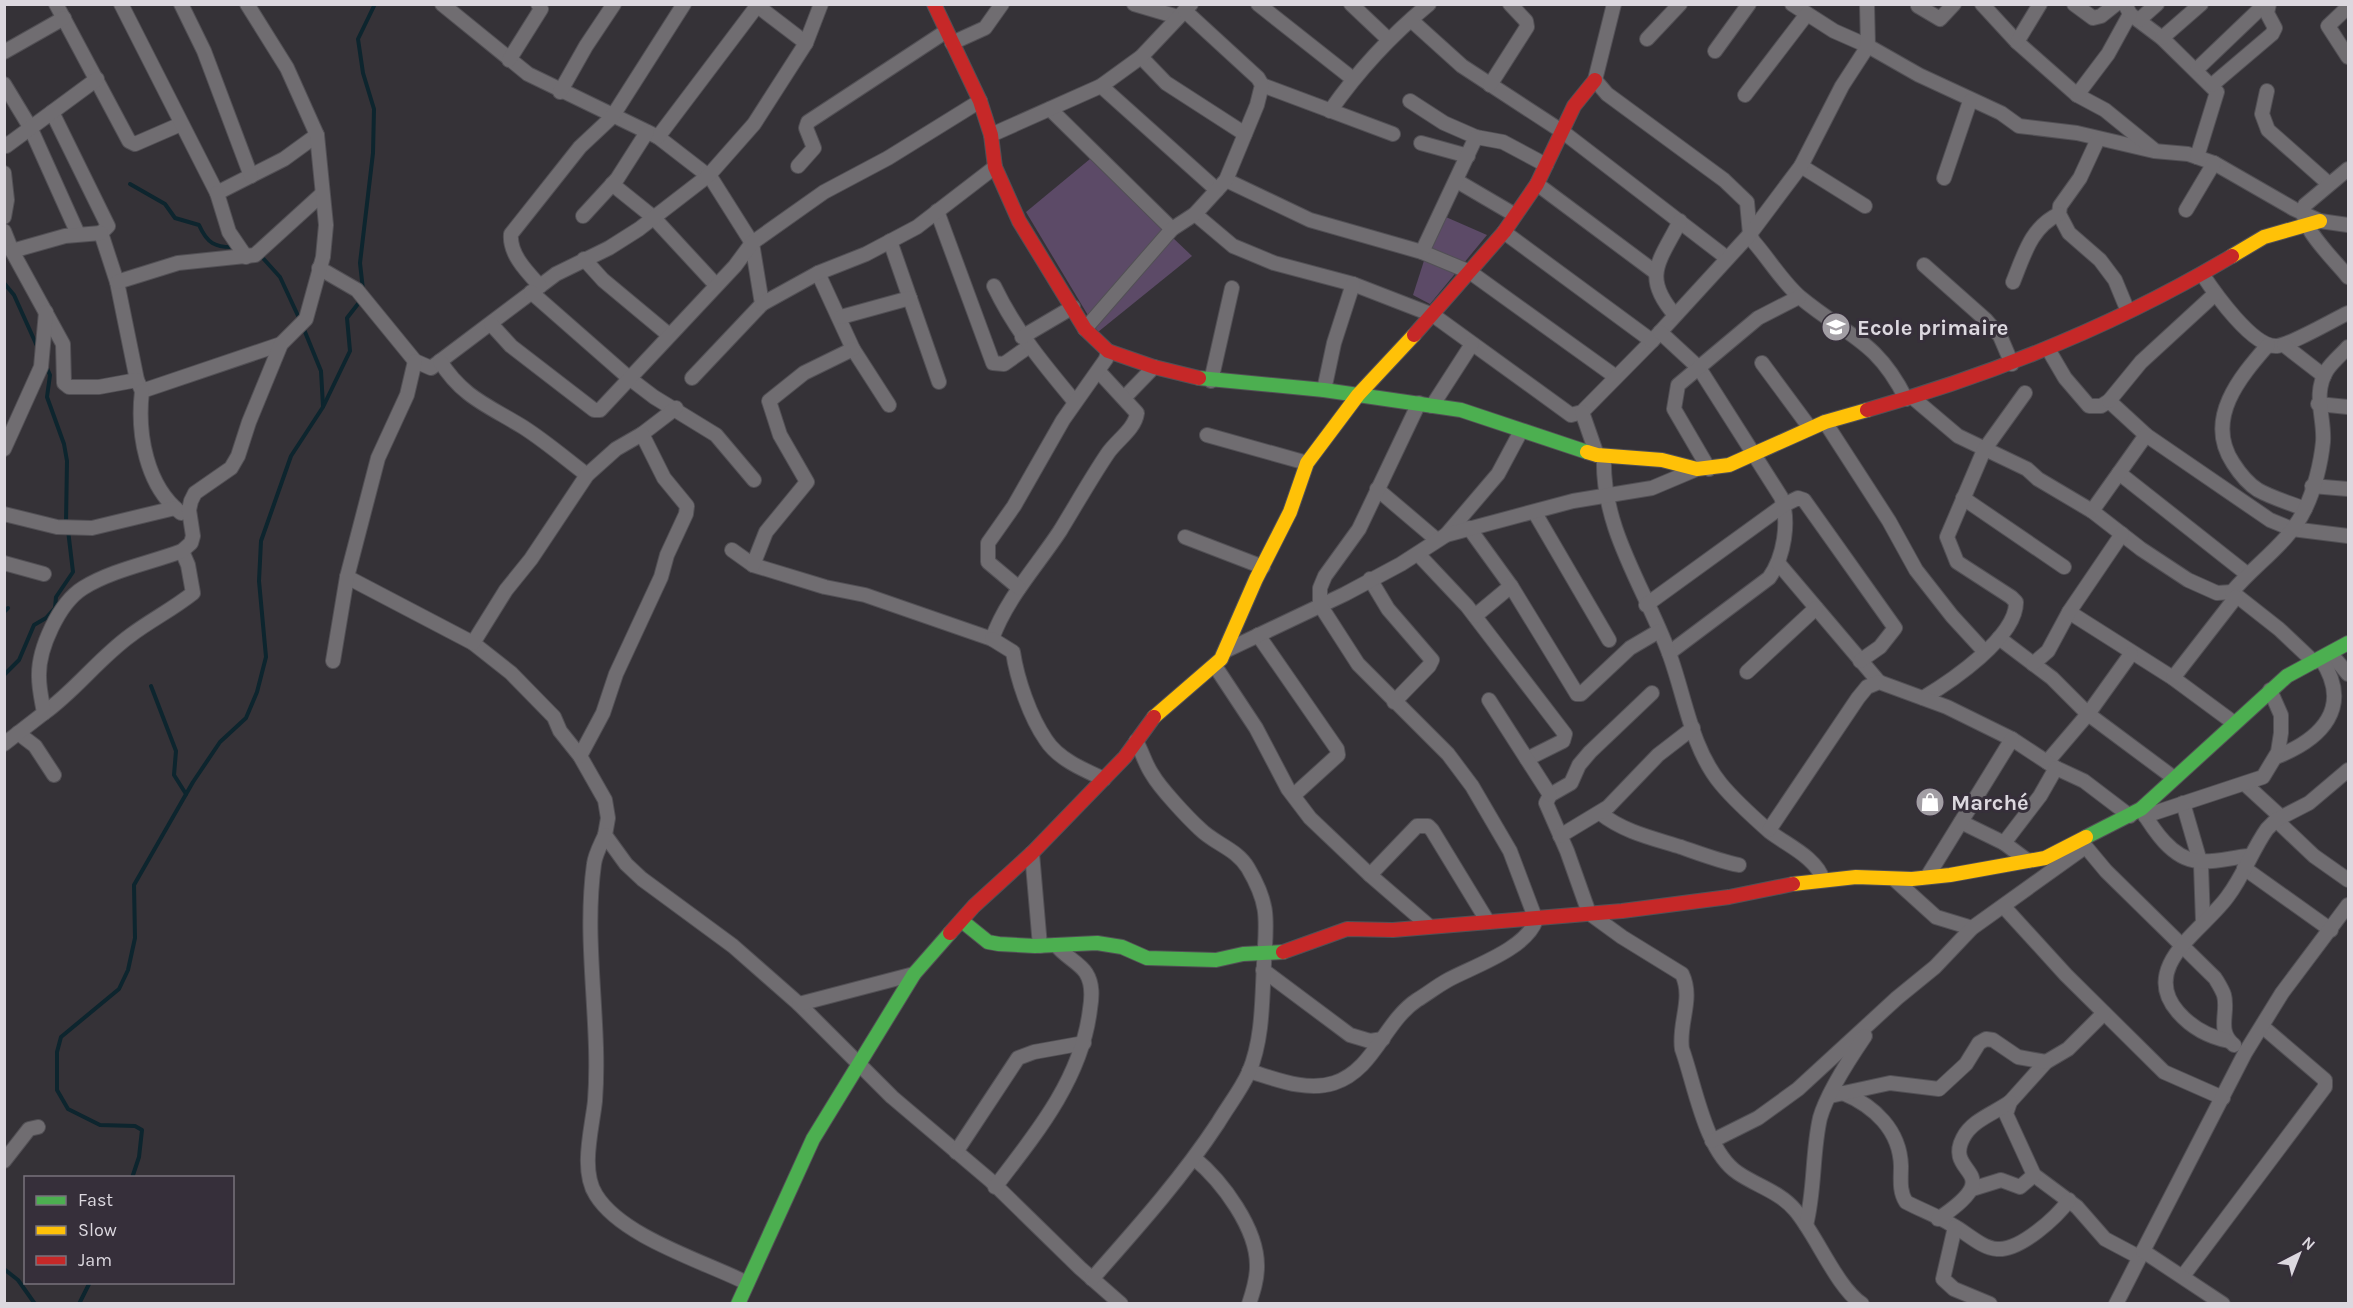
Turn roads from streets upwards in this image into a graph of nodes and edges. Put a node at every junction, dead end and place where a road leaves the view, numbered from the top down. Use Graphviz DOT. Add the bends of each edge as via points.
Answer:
graph roads {
  1 [pos="56,4"];
  2 [pos="121,4"];
  3 [pos="181,4"];
  4 [pos="247,4"];
  5 [pos="442,4"];
  6 [pos="538,4"];
  7 [pos="615,4"];
  8 [pos="684,4"];
  9 [pos="821,4"];
  10 [pos="934,4"];
  11 [pos="1002,4"];
  12 [pos="1134,4"];
  13 [pos="1258,4"];
  14 [pos="1351,4"];
  15 [pos="1510,4"];
  16 [pos="1614,4"];
  17 [pos="1680,4"];
  18 [pos="1749,4"];
  19 [pos="1792,4"];
  20 [pos="1867,4"];
  21 [pos="1954,4"];
  22 [pos="1982,4"];
  23 [pos="2040,4"];
  24 [pos="2073,4"];
  25 [pos="2116,4"];
  26 [pos="2157,4"];
  27 [pos="2201,4"];
  28 [pos="2267,4"];
  29 [pos="1428,5"];
  30 [pos="1918,6"];
  31 [pos="763,7"];
  32 [pos="2349,7"];
  33 [pos="1184,11"];
  34 [pos="2132,13"];
  35 [pos="1807,14"];
  36 [pos="64,18"];
  37 [pos="1411,20"];
  38 [pos="948,38"];
  39 [pos="2162,38"];
  40 [pos="1647,39"];
  41 [pos="1389,40"];
  42 [pos="2017,42"];
  43 [pos="806,43"];
  44 [pos="1868,46"];
  45 [pos="1715,51"];
  46 [pos="4,52"];
  47 [pos="1141,57"];
  48 [pos="2349,57"];
  49 [pos="509,60"];
  50 [pos="2197,69"];
  51 [pos="1353,79"];
  52 [pos="97,80"];
  53 [pos="1595,80"];
  54 [pos="4,84"];
  55 [pos="1262,85"];
  56 [pos="1490,85"];
  57 [pos="1101,86"];
  58 [pos="2212,86"];
  59 [pos="2267,91"];
  60 [pos="560,92"];
  61 [pos="1745,95"];
  62 [pos="2077,95"];
  63 [pos="980,101"];
  64 [pos="1410,101"];
  65 [pos="1970,101"];
  66 [pos="1050,109"];
  67 [pos="1330,111"];
  68 [pos="52,112"];
  69 [pos="612,117"];
  70 [pos="181,124"];
  71 [pos="30,127"];
  72 [pos="1563,132"];
  73 [pos="1245,134"];
  74 [pos="1393,134"];
  75 [pos="317,135"];
  76 [pos="652,135"];
  77 [pos="991,135"];
  78 [pos="1476,137"];
  79 [pos="2098,139"];
  80 [pos="1421,143"];
  81 [pos="5,145"];
  82 [pos="2154,151"];
  83 [pos="1468,156"];
  84 [pos="2197,157"];
  85 [pos="2214,163"];
  86 [pos="1546,165"];
  87 [pos="798,166"];
  88 [pos="1801,166"];
  89 [pos="995,168"];
  90 [pos="2349,169"];
  91 [pos="4,173"];
  92 [pos="251,176"];
  93 [pos="1944,178"];
  94 [pos="1457,181"];
  95 [pos="612,184"];
  96 [pos="1536,184"];
  97 [pos="2329,184"];
  98 [pos="1221,185"];
  99 [pos="217,193"];
  100 [pos="322,194"];
  101 [pos="1865,206"];
  102 [pos="2186,210"];
  103 [pos="937,211"];
  104 [pos="1195,214"];
  105 [pos="2060,214"];
  106 [pos="1515,215"];
  107 [pos="583,216"];
  108 [pos="4,217"];
  109 [pos="653,217"];
  110 [pos="2304,219"];
  111 [pos="1680,221"];
  112 [pos="2349,225"];
  113 [pos="1172,230"];
  114 [pos="4,231"];
  115 [pos="1504,232"];
  116 [pos="101,233"];
  117 [pos="78,234"];
  118 [pos="1750,234"];
  119 [pos="890,241"];
  120 [pos="752,243"];
  121 [pos="12,251"];
  122 [pos="1422,252"];
  123 [pos="246,257"];
  124 [pos="1727,258"];
  125 [pos="584,259"];
  126 [pos="1924,266"];
  127 [pos="319,268"];
  128 [pos="1470,272"];
  129 [pos="1656,272"];
  130 [pos="818,273"];
  131 [pos="2202,274"];
  132 [pos="2349,277"];
  133 [pos="117,282"];
  134 [pos="2013,282"];
  135 [pos="715,284"];
  136 [pos="1353,284"];
  137 [pos="994,286"];
  138 [pos="1232,288"];
  139 [pos="536,289"];
  140 [pos="2215,294"];
  141 [pos="1799,297"];
  142 [pos="910,298"];
  143 [pos="762,304"];
  144 [pos="1072,307"];
  145 [pos="2127,309"];
  146 [pos="46,311"];
  147 [pos="2349,313"];
  148 [pos="1433,315"];
  149 [pos="1675,315"];
  150 [pos="841,317"];
  151 [pos="491,324"];
  152 [pos="1085,329"];
  153 [pos="669,335"];
  154 [pos="1656,336"];
  155 [pos="1025,342"];
  156 [pos="281,344"];
  157 [pos="1472,344"];
  158 [pos="2268,345"];
  159 [pos="2284,345"];
  160 [pos="2349,346"];
  161 [pos="853,349"];
  162 [pos="2048,349"];
  163 [pos="1108,351"];
  164 [pos="414,361"];
  165 [pos="440,361"];
  166 [pos="1762,363"];
  167 [pos="2012,364"];
  168 [pos="1154,367"];
  169 [pos="1699,368"];
  170 [pos="1097,374"];
  171 [pos="2324,376"];
  172 [pos="630,378"];
  173 [pos="692,378"];
  174 [pos="1616,378"];
  175 [pos="1211,381"];
  176 [pos="939,382"];
  177 [pos="140,386"];
  178 [pos="1324,390"];
  179 [pos="2025,393"];
  180 [pos="1358,395"];
  181 [pos="1124,398"];
  182 [pos="1909,398"];
  183 [pos="2109,400"];
  184 [pos="1075,402"];
  185 [pos="2318,404"];
  186 [pos="889,405"];
  187 [pos="1425,405"];
  188 [pos="2349,407"];
  189 [pos="676,408"];
  190 [pos="1582,412"];
  191 [pos="1825,423"];
  192 [pos="1810,428"];
  193 [pos="1521,431"];
  194 [pos="642,434"];
  195 [pos="1207,435"];
  196 [pos="2146,435"];
  197 [pos="4,448"];
  198 [pos="1984,450"];
  199 [pos="1753,455"];
  200 [pos="1601,456"];
  201 [pos="1307,463"];
  202 [pos="1703,469"];
  203 [pos="2119,473"];
  204 [pos="587,475"];
  205 [pos="754,480"];
  206 [pos="2312,486"];
  207 [pos="1377,489"];
  208 [pos="2349,489"];
  209 [pos="1606,496"];
  210 [pos="1963,498"];
  211 [pos="1784,505"];
  212 [pos="175,508"];
  213 [pos="2305,509"];
  214 [pos="2092,511"];
  215 [pos="1535,513"];
  216 [pos="4,514"];
  217 [pos="189,519"];
  218 [pos="1469,528"];
  219 [pos="2292,529"];
  220 [pos="2122,534"];
  221 [pos="2349,536"];
  222 [pos="1185,537"];
  223 [pos="1441,537"];
  224 [pos="732,550"];
  225 [pos="182,551"];
  226 [pos="1418,554"];
  227 [pos="4,563"];
  228 [pos="1779,564"];
  229 [pos="753,565"];
  230 [pos="1263,567"];
  231 [pos="2064,567"];
  232 [pos="44,574"];
  233 [pos="2247,574"];
  234 [pos="347,577"];
  235 [pos="1370,579"];
  236 [pos="1511,586"];
  237 [pos="1019,588"];
  238 [pos="2234,594"];
  239 [pos="1646,604"];
  240 [pos="1320,605"];
  241 [pos="1816,608"];
  242 [pos="2069,612"];
  243 [pos="1475,616"];
  244 [pos="1659,631"];
  245 [pos="1258,635"];
  246 [pos="1999,638"];
  247 [pos="992,639"];
  248 [pos="1609,640"];
  249 [pos="473,643"];
  250 [pos="2349,643"];
  251 [pos="1225,651"];
  252 [pos="1984,652"];
  253 [pos="1669,653"];
  254 [pos="2131,654"];
  255 [pos="2322,658"];
  256 [pos="333,661"];
  257 [pos="1860,661"];
  258 [pos="2033,664"];
  259 [pos="1215,666"];
  260 [pos="1748,672"];
  261 [pos="2349,674"];
  262 [pos="2173,678"];
  263 [pos="1879,681"];
  264 [pos="2270,690"];
  265 [pos="1652,693"];
  266 [pos="1923,698"];
  267 [pos="1490,700"];
  268 [pos="1394,702"];
  269 [pos="44,713"];
  270 [pos="2088,714"];
  271 [pos="2234,723"];
  272 [pos="1693,728"];
  273 [pos="18,733"];
  274 [pos="2012,739"];
  275 [pos="1137,741"];
  276 [pos="4,744"];
  277 [pos="580,756"];
  278 [pos="2276,757"];
  279 [pos="1527,759"];
  280 [pos="2051,765"];
  281 [pos="2349,770"];
  282 [pos="54,775"];
  283 [pos="2174,778"];
  284 [pos="1104,779"];
  285 [pos="2246,784"];
  286 [pos="1294,795"];
  287 [pos="1550,795"];
  288 [pos="2183,803"];
  289 [pos="1600,813"];
  290 [pos="2139,813"];
  291 [pos="2279,818"];
  292 [pos="1961,822"];
  293 [pos="1769,830"];
  294 [pos="606,835"];
  295 [pos="1560,836"];
  296 [pos="2004,843"];
  297 [pos="2083,844"];
  298 [pos="1032,853"];
  299 [pos="2028,861"];
  300 [pos="2200,861"];
  301 [pos="2246,862"];
  302 [pos="1740,865"];
  303 [pos="1370,875"];
  304 [pos="1928,877"];
  305 [pos="1894,879"];
  306 [pos="1823,880"];
  307 [pos="2349,880"];
  308 [pos="2349,905"];
  309 [pos="2004,907"];
  310 [pos="1589,913"];
  311 [pos="1536,920"];
  312 [pos="962,921"];
  313 [pos="1488,922"];
  314 [pos="2203,922"];
  315 [pos="1429,926"];
  316 [pos="1972,928"];
  317 [pos="2331,930"];
  318 [pos="2182,943"];
  319 [pos="1056,945"];
  320 [pos="1040,946"];
  321 [pos="1264,952"];
  322 [pos="1263,970"];
  323 [pos="914,974"];
  324 [pos="799,1004"];
  325 [pos="1881,1012"];
  326 [pos="2104,1013"];
  327 [pos="2263,1027"];
  328 [pos="1383,1039"];
  329 [pos="2229,1041"];
  330 [pos="1084,1043"];
  331 [pos="2245,1053"];
  332 [pos="2046,1062"];
  333 [pos="857,1064"];
  334 [pos="1249,1071"];
  335 [pos="1836,1095"];
  336 [pos="2223,1098"];
  337 [pos="2010,1102"];
  338 [pos="38,1127"];
  339 [pos="1712,1141"];
  340 [pos="956,1152"];
  341 [pos="1194,1158"];
  342 [pos="4,1161"];
  343 [pos="2034,1175"];
  344 [pos="995,1187"];
  345 [pos="1972,1190"];
  346 [pos="2069,1200"];
  347 [pos="1938,1219"];
  348 [pos="1806,1225"];
  349 [pos="1955,1227"];
  350 [pos="2141,1254"];
  351 [pos="2183,1276"];
  352 [pos="1092,1279"];
  353 [pos="747,1283"];
  354 [pos="738,1304"];
  355 [pos="1121,1304"];
  356 [pos="1249,1304"];
  357 [pos="1862,1304"];
  358 [pos="1990,1304"];
  359 [pos="2116,1304"];
  360 [pos="2223,1304"];
  1 -- 36 [label="street"];
  2 -- 70 [label="street"];
  3 -- 92 [label="street" via="204,51"];
  4 -- 75 [label="street" via="286,68"];
  5 -- 49 [label="street"];
  6 -- 49 [label="street" via="541,9"];
  7 -- 60 [label="street"];
  8 -- 69 [label="street"];
  9 -- 43 [label="street"];
  10 -- 38 [label="street"];
  11 -- 38 [label="street" via="984,28"];
  12 -- 33 [label="street"];
  13 -- 51 [label="street"];
  14 -- 41 [label="street"];
  15 -- 56 [label="street" via="1528,24"];
  16 -- 53 [label="street"];
  17 -- 40 [label="street"];
  18 -- 45 [label="street"];
  19 -- 35 [label="street"];
  20 -- 44 [label="street"];
  21 -- 30 [label="street" via="1940,19"];
  22 -- 42 [label="street"];
  23 -- 42 [label="street"];
  24 -- 25 [label="street" via="2093,18"];
  26 -- 34 [label="street"];
  27 -- 39 [label="street"];
  28 -- 50 [label="street"];
  28 -- 58 [label="street" via="2275,28 2272,34"];
  29 -- 37 [label="street"];
  31 -- 43 [label="street"];
  31 -- 76 [label="street"];
  32 -- 48 [label="street" via="2328,26"];
  33 -- 47 [label="street"];
  33 -- 55 [label="street"];
  34 -- 39 [label="street"];
  34 -- 62 [label="street"];
  35 -- 44 [label="street"];
  35 -- 61 [label="street"];
  36 -- 46 [label="street"];
  36 -- 52 [label="street"];
  37 -- 41 [label="street"];
  37 -- 56 [label="street" via="1462,66"];
  38 -- 63 [label="street"];
  38 -- 87 [label="street" via="808,122 806,128 814,148"];
  39 -- 50 [label="street"];
  41 -- 51 [label="street"];
  42 -- 62 [label="street"];
  43 -- 109 [label="street" via="744,137 704,179"];
  44 -- 65 [label="street"];
  44 -- 88 [label="street" via="1842,86"];
  47 -- 57 [label="street"];
  47 -- 73 [label="street" via="1166,83"];
  49 -- 60 [label="street"];
  50 -- 58 [label="street"];
  51 -- 67 [label="street"];
  52 -- 68 [label="street"];
  52 -- 70 [label="street" via="132,144"];
  53 -- 72 [label="street" via="1574,106"];
  53 -- 118 [label="street" via="1607,94 1724,180 1747,202"];
  54 -- 71 [label="street"];
  55 -- 67 [label="street"];
  55 -- 73 [label="street"];
  56 -- 72 [label="street"];
  57 -- 66 [label="street"];
  57 -- 98 [label="street"];
  58 -- 84 [label="street" via="2218,95"];
  59 -- 97 [label="street" via="2262,114 2268,130"];
  60 -- 69 [label="street"];
  62 -- 82 [label="street" via="2104,110"];
  63 -- 77 [label="street"];
  63 -- 120 [label="street" via="824,192"];
  64 -- 78 [label="street" via="1444,123"];
  65 -- 79 [label="street" via="2001,113 2019,126"];
  65 -- 93 [label="street"];
  66 -- 77 [label="street"];
  66 -- 113 [label="street"];
  67 -- 74 [label="street"];
  68 -- 71 [label="street"];
  68 -- 116 [label="street" via="109,227"];
  69 -- 76 [label="street"];
  69 -- 139 [label="street" via="580,147 511,234 510,244"];
  70 -- 99 [label="street"];
  71 -- 81 [label="street"];
  71 -- 117 [label="street"];
  72 -- 86 [label="street"];
  72 -- 111 [label="street"];
  73 -- 98 [label="street"];
  75 -- 92 [label="street"];
  75 -- 100 [label="street"];
  76 -- 95 [label="street"];
  76 -- 120 [label="street" via="711,178"];
  77 -- 89 [label="street"];
  78 -- 83 [label="street"];
  78 -- 86 [label="street" via="1503,142"];
  79 -- 82 [label="street"];
  79 -- 105 [label="street" via="2080,178 2060,206"];
  80 -- 83 [label="street"];
  82 -- 84 [label="street"];
  83 -- 94 [label="street"];
  84 -- 85 [label="street"];
  85 -- 102 [label="street"];
  85 -- 110 [label="street"];
  86 -- 96 [label="street"];
  88 -- 101 [label="street"];
  88 -- 118 [label="street"];
  89 -- 103 [label="street"];
  89 -- 144 [label="street" via="1032,245"];
  90 -- 97 [label="street"];
  91 -- 108 [label="street"];
  92 -- 99 [label="street"];
  94 -- 106 [label="street"];
  94 -- 122 [label="street"];
  95 -- 107 [label="street"];
  95 -- 109 [label="street"];
  96 -- 106 [label="street"];
  96 -- 129 [label="street"];
  97 -- 110 [label="street" via="2305,205"];
  98 -- 104 [label="street"];
  98 -- 122 [label="street" via="1310,220"];
  99 -- 123 [label="street" via="229,232"];
  100 -- 123 [label="street" via="255,255"];
  100 -- 127 [label="street" via="326,225"];
  103 -- 119 [label="street"];
  103 -- 155 [label="street" via="993,363 1004,364"];
  104 -- 113 [label="street"];
  104 -- 136 [label="street" via="1233,246 1274,263"];
  105 -- 134 [label="street" via="2038,228"];
  105 -- 145 [label="street" via="2069,233 2100,260 2115,280"];
  106 -- 115 [label="street"];
  109 -- 125 [label="street" via="609,248"];
  109 -- 135 [label="street"];
  110 -- 112 [label="street"];
  110 -- 131 [label="street" via="2264,237"];
  110 -- 132 [label="street"];
  111 -- 124 [label="street"];
  111 -- 129 [label="street"];
  113 -- 152 [label="street"];
  114 -- 121 [label="street"];
  115 -- 128 [label="street"];
  115 -- 154 [label="street"];
  116 -- 117 [label="street"];
  116 -- 133 [label="street"];
  117 -- 121 [label="street"];
  118 -- 124 [label="street"];
  118 -- 141 [label="street"];
  119 -- 130 [label="street"];
  119 -- 142 [label="street"];
  120 -- 135 [label="street"];
  120 -- 143 [label="street"];
  121 -- 146 [label="street"];
  122 -- 128 [label="street"];
  123 -- 133 [label="street" via="178,263"];
  124 -- 149 [label="street"];
  125 -- 139 [label="street"];
  125 -- 153 [label="street"];
  126 -- 167 [label="street" via="1986,320 2000,336"];
  127 -- 156 [label="street" via="306,319"];
  127 -- 164 [label="street" via="357,290"];
  128 -- 148 [label="street"];
  128 -- 174 [label="street"];
  129 -- 149 [label="street" via="1656,290"];
  130 -- 143 [label="street"];
  130 -- 150 [label="street"];
  131 -- 140 [label="street"];
  131 -- 145 [label="street"];
  133 -- 177 [label="street"];
  135 -- 153 [label="street"];
  136 -- 148 [label="street"];
  136 -- 178 [label="street"];
  137 -- 155 [label="street"];
  138 -- 175 [label="street"];
  139 -- 151 [label="street"];
  139 -- 172 [label="street"];
  140 -- 158 [label="street" via="2255,337"];
  140 -- 183 [label="street" via="2141,362"];
  141 -- 169 [label="street" via="1758,318"];
  141 -- 182 [label="street" via="1871,349"];
  142 -- 150 [label="street"];
  142 -- 176 [label="street"];
  143 -- 173 [label="street"];
  144 -- 152 [label="street"];
  144 -- 155 [label="street"];
  145 -- 162 [label="street"];
  146 -- 177 [label="street" via="63,344 63,380 69,387"];
  146 -- 197 [label="street" via="41,367"];
  147 -- 159 [label="street"];
  148 -- 157 [label="street"];
  148 -- 180 [label="street"];
  149 -- 154 [label="street"];
  150 -- 161 [label="street"];
  151 -- 165 [label="street"];
  151 -- 172 [label="street" via="532,363 597,411"];
  152 -- 163 [label="street"];
  153 -- 172 [label="street"];
  154 -- 169 [label="street"];
  154 -- 174 [label="street"];
  155 -- 184 [label="street"];
  156 -- 177 [label="street"];
  156 -- 217 [label="street" via="238,456 231,468 195,494"];
  157 -- 187 [label="street"];
  157 -- 190 [label="street" via="1571,416"];
  158 -- 159 [label="street"];
  158 -- 213 [label="street" via="2232,391 2225,412 2226,453 2243,478 2259,490"];
  159 -- 171 [label="street"];
  160 -- 171 [label="street"];
  161 -- 186 [label="street"];
  161 -- 229 [label="street" via="804,373 769,401 780,435 807,482 766,532"];
  162 -- 167 [label="street"];
  162 -- 183 [label="street" via="2065,378 2089,406 2101,406"];
  163 -- 168 [label="street"];
  163 -- 170 [label="street"];
  164 -- 165 [label="street" via="431,368"];
  164 -- 234 [label="street" via="406,395 378,458"];
  165 -- 204 [label="street" via="452,380 469,395 524,428"];
  166 -- 192 [label="street"];
  167 -- 182 [label="street"];
  168 -- 175 [label="street"];
  168 -- 181 [label="street"];
  169 -- 199 [label="street"];
  169 -- 202 [label="street" via="1678,385 1674,409"];
  170 -- 181 [label="street"];
  170 -- 184 [label="street"];
  171 -- 185 [label="street"];
  172 -- 189 [label="street"];
  174 -- 190 [label="street"];
  175 -- 178 [label="street"];
  177 -- 212 [label="street" via="144,449 162,494"];
  178 -- 180 [label="street"];
  179 -- 198 [label="street"];
  180 -- 187 [label="street"];
  180 -- 201 [label="street"];
  181 -- 237 [label="street" via="1137,413 1136,420 1111,449"];
  182 -- 191 [label="street"];
  182 -- 198 [label="street" via="1958,436"];
  183 -- 196 [label="street"];
  184 -- 237 [label="street" via="1003,525 988,543 988,562"];
  185 -- 188 [label="street"];
  185 -- 206 [label="street" via="2323,444"];
  187 -- 193 [label="street" via="1461,410"];
  187 -- 207 [label="street"];
  189 -- 194 [label="street"];
  189 -- 205 [label="street" via="716,435"];
  190 -- 200 [label="street"];
  191 -- 192 [label="street"];
  191 -- 252 [label="street" via="1916,570"];
  192 -- 199 [label="street"];
  193 -- 200 [label="street"];
  193 -- 223 [label="street" via="1498,474"];
  194 -- 204 [label="street" via="615,449"];
  194 -- 277 [label="street" via="664,478 687,506 686,514 616,674 603,713"];
  195 -- 201 [label="street"];
  196 -- 203 [label="street"];
  196 -- 219 [label="street" via="2270,520"];
  198 -- 210 [label="street"];
  198 -- 214 [label="street" via="2027,469"];
  199 -- 202 [label="street" via="1729,465"];
  199 -- 211 [label="street"];
  200 -- 202 [label="street" via="1662,460"];
  200 -- 209 [label="street"];
  201 -- 230 [label="street" via="1290,512"];
  202 -- 209 [label="street" via="1652,488"];
  203 -- 214 [label="street"];
  203 -- 233 [label="street"];
  204 -- 249 [label="street"];
  206 -- 208 [label="street"];
  206 -- 213 [label="street"];
  207 -- 223 [label="street"];
  207 -- 240 [label="street" via="1359,529 1325,576"];
  209 -- 215 [label="street"];
  209 -- 239 [label="street"];
  210 -- 231 [label="street"];
  210 -- 246 [label="street" via="1947,537 1953,555 1957,562 2016,602"];
  211 -- 228 [label="street"];
  211 -- 239 [label="street"];
  211 -- 257 [label="street" via="1797,498 1804,500 1894,628 1880,647"];
  212 -- 216 [label="street" via="92,528 57,527"];
  212 -- 217 [label="street"];
  213 -- 219 [label="street"];
  214 -- 220 [label="street"];
  215 -- 218 [label="street"];
  215 -- 248 [label="street"];
  217 -- 225 [label="street" via="193,536"];
  218 -- 223 [label="street"];
  218 -- 236 [label="street"];
  219 -- 221 [label="street"];
  219 -- 233 [label="street"];
  220 -- 238 [label="street" via="2203,588"];
  220 -- 242 [label="street"];
  222 -- 230 [label="street"];
  223 -- 226 [label="street"];
  224 -- 229 [label="street"];
  225 -- 269 [label="street" via="193,593 131,635 68,696"];
  225 -- 269 [label="street" via="106,577 82,589 67,603 54,623 41,660"];
  226 -- 235 [label="street"];
  226 -- 243 [label="street"];
  227 -- 232 [label="street"];
  228 -- 241 [label="street"];
  228 -- 253 [label="street" via="1751,594"];
  229 -- 247 [label="street" via="825,588 865,595"];
  230 -- 251 [label="street"];
  233 -- 238 [label="street"];
  234 -- 249 [label="street"];
  234 -- 256 [label="street"];
  235 -- 240 [label="street"];
  235 -- 268 [label="street" via="1388,609 1432,660"];
  236 -- 243 [label="street"];
  236 -- 244 [label="street" via="1577,694 1630,648"];
  237 -- 247 [label="street"];
  238 -- 255 [label="street"];
  238 -- 262 [label="street"];
  239 -- 244 [label="street"];
  240 -- 245 [label="street"];
  240 -- 268 [label="street" via="1358,664"];
  241 -- 257 [label="street"];
  241 -- 260 [label="street"];
  242 -- 254 [label="street"];
  242 -- 258 [label="street" via="2048,651"];
  243 -- 279 [label="street" via="1565,734 1563,741"];
  244 -- 253 [label="street"];
  245 -- 251 [label="street"];
  245 -- 286 [label="street" via="1337,749 1338,755"];
  246 -- 252 [label="street"];
  246 -- 258 [label="street"];
  247 -- 284 [label="street" via="1013,652 1022,689 1046,741 1080,768"];
  249 -- 277 [label="street" via="511,673 554,717"];
  250 -- 255 [label="street"];
  251 -- 259 [label="street"];
  252 -- 266 [label="street" via="1949,683"];
  253 -- 272 [label="street"];
  254 -- 262 [label="street"];
  254 -- 270 [label="street"];
  255 -- 261 [label="street"];
  255 -- 264 [label="street"];
  255 -- 278 [label="street" via="2335,689 2332,713 2308,740"];
  257 -- 263 [label="street"];
  258 -- 270 [label="street"];
  259 -- 275 [label="street" via="1149,721"];
  259 -- 286 [label="street"];
  262 -- 271 [label="street"];
  263 -- 266 [label="street"];
  263 -- 293 [label="street" via="1858,698"];
  264 -- 271 [label="street"];
  264 -- 278 [label="street" via="2281,716"];
  265 -- 287 [label="street" via="1590,752 1571,783"];
  266 -- 274 [label="street"];
  267 -- 279 [label="street"];
  268 -- 311 [label="street" via="1448,754 1472,786 1510,851"];
  269 -- 273 [label="street"];
  270 -- 280 [label="street"];
  270 -- 283 [label="street"];
  271 -- 283 [label="street"];
  272 -- 289 [label="street" via="1658,755"];
  272 -- 293 [label="street" via="1702,754 1719,782"];
  273 -- 276 [label="street"];
  273 -- 282 [label="street" via="35,746"];
  274 -- 280 [label="street"];
  274 -- 292 [label="street"];
  275 -- 284 [label="street"];
  275 -- 321 [label="street" via="1152,774 1198,827 1238,854 1248,867 1267,909"];
  277 -- 294 [label="street" via="605,800"];
  278 -- 285 [label="street" via="2263,777"];
  279 -- 287 [label="street"];
  280 -- 290 [label="street"];
  280 -- 296 [label="street" via="2040,796"];
  281 -- 291 [label="street" via="2309,803"];
  283 -- 290 [label="street"];
  284 -- 298 [label="street"];
  285 -- 288 [label="street"];
  285 -- 291 [label="street"];
  286 -- 303 [label="street" via="1310,818"];
  287 -- 295 [label="street" via="1546,803"];
  288 -- 290 [label="street"];
  288 -- 300 [label="street"];
  289 -- 295 [label="street"];
  289 -- 302 [label="street" via="1614,824 1644,836"];
  290 -- 297 [label="street"];
  290 -- 300 [label="street" via="2168,845 2186,858"];
  291 -- 301 [label="street"];
  291 -- 307 [label="street" via="2314,856"];
  292 -- 296 [label="street"];
  292 -- 304 [label="street"];
  293 -- 306 [label="street" via="1815,865"];
  294 -- 324 [label="street" via="642,879 733,946"];
  294 -- 353 [label="street" via="594,862 592,881 596,1081 588,1178 597,1196 632,1230"];
  295 -- 310 [label="street"];
  296 -- 299 [label="street"];
  297 -- 299 [label="street"];
  297 -- 309 [label="street"];
  297 -- 318 [label="street"];
  298 -- 312 [label="street"];
  298 -- 320 [label="street"];
  299 -- 304 [label="street"];
  300 -- 301 [label="street"];
  300 -- 314 [label="street"];
  301 -- 314 [label="street" via="2228,896"];
  301 -- 317 [label="street"];
  303 -- 313 [label="street" via="1417,826 1428,826"];
  303 -- 315 [label="street"];
  304 -- 305 [label="street"];
  305 -- 306 [label="street"];
  305 -- 316 [label="street" via="1936,917"];
  306 -- 310 [label="street" via="1729,897"];
  308 -- 317 [label="street"];
  309 -- 316 [label="street"];
  309 -- 326 [label="street"];
  310 -- 311 [label="street"];
  310 -- 339 [label="street" via="1682,974 1688,997 1680,1034 1682,1049"];
  311 -- 313 [label="street"];
  311 -- 328 [label="street" via="1527,935 1498,956 1445,981 1415,1001"];
  312 -- 320 [label="street" via="988,942"];
  312 -- 323 [label="street"];
  313 -- 315 [label="street"];
  314 -- 318 [label="street"];
  315 -- 321 [label="street" via="1347,929 1279,954"];
  316 -- 325 [label="street" via="1935,967"];
  317 -- 327 [label="street" via="2282,993"];
  318 -- 329 [label="street" via="2225,996 2223,1028"];
  318 -- 329 [label="street" via="2164,988 2169,1001 2193,1026"];
  319 -- 320 [label="street"];
  319 -- 321 [label="street" via="1109,945 1163,960 1216,960"];
  319 -- 330 [label="street" via="1088,977 1092,996"];
  321 -- 322 [label="street"];
  322 -- 328 [label="street" via="1350,1035 1370,1041"];
  322 -- 334 [label="street" via="1258,1038"];
  323 -- 324 [label="street"];
  323 -- 333 [label="street"];
  324 -- 333 [label="street"];
  325 -- 335 [label="street" via="1855,1050"];
  325 -- 339 [label="street" via="1786,1099"];
  326 -- 332 [label="street" via="2068,1049"];
  326 -- 336 [label="street" via="2164,1072"];
  327 -- 331 [label="street"];
  327 -- 351 [label="street" via="2325,1080 2325,1087"];
  328 -- 334 [label="street" via="1352,1074 1318,1087"];
  329 -- 331 [label="street"];
  330 -- 340 [label="street" via="1018,1058"];
  330 -- 344 [label="street" via="1052,1110"];
  331 -- 336 [label="street"];
  332 -- 335 [label="street" via="2018,1057 1986,1039 1939,1089 1890,1083"];
  332 -- 337 [label="street"];
  333 -- 340 [label="street"];
  333 -- 353 [label="street" via="803,1161"];
  334 -- 341 [label="street"];
  335 -- 347 [label="street" via="1866,1104 1884,1122 1898,1146 1902,1195 1906,1202"];
  335 -- 348 [label="street" via="1821,1116"];
  336 -- 350 [label="street"];
  337 -- 343 [label="street" via="2007,1120"];
  337 -- 345 [label="street" via="1979,1120 1963,1138 1961,1162 1974,1179"];
  338 -- 342 [label="street" via="29,1129"];
  339 -- 348 [label="street" via="1736,1172 1781,1198"];
  340 -- 344 [label="street"];
  341 -- 352 [label="street"];
  341 -- 356 [label="street" via="1224,1188 1251,1238 1257,1265"];
  343 -- 345 [label="street" via="2020,1187 2001,1180"];
  343 -- 346 [label="street"];
  344 -- 352 [label="street"];
  345 -- 347 [label="street" via="1955,1209"];
  346 -- 349 [label="street" via="2047,1223 2009,1248 1989,1247"];
  346 -- 350 [label="street" via="2105,1239"];
  347 -- 349 [label="street"];
  348 -- 357 [label="street"];
  349 -- 358 [label="street" via="1943,1279 1954,1289"];
  350 -- 351 [label="street"];
  350 -- 359 [label="street"];
  351 -- 360 [label="street"];
  352 -- 355 [label="street"];
  353 -- 354 [label="street"];
}
